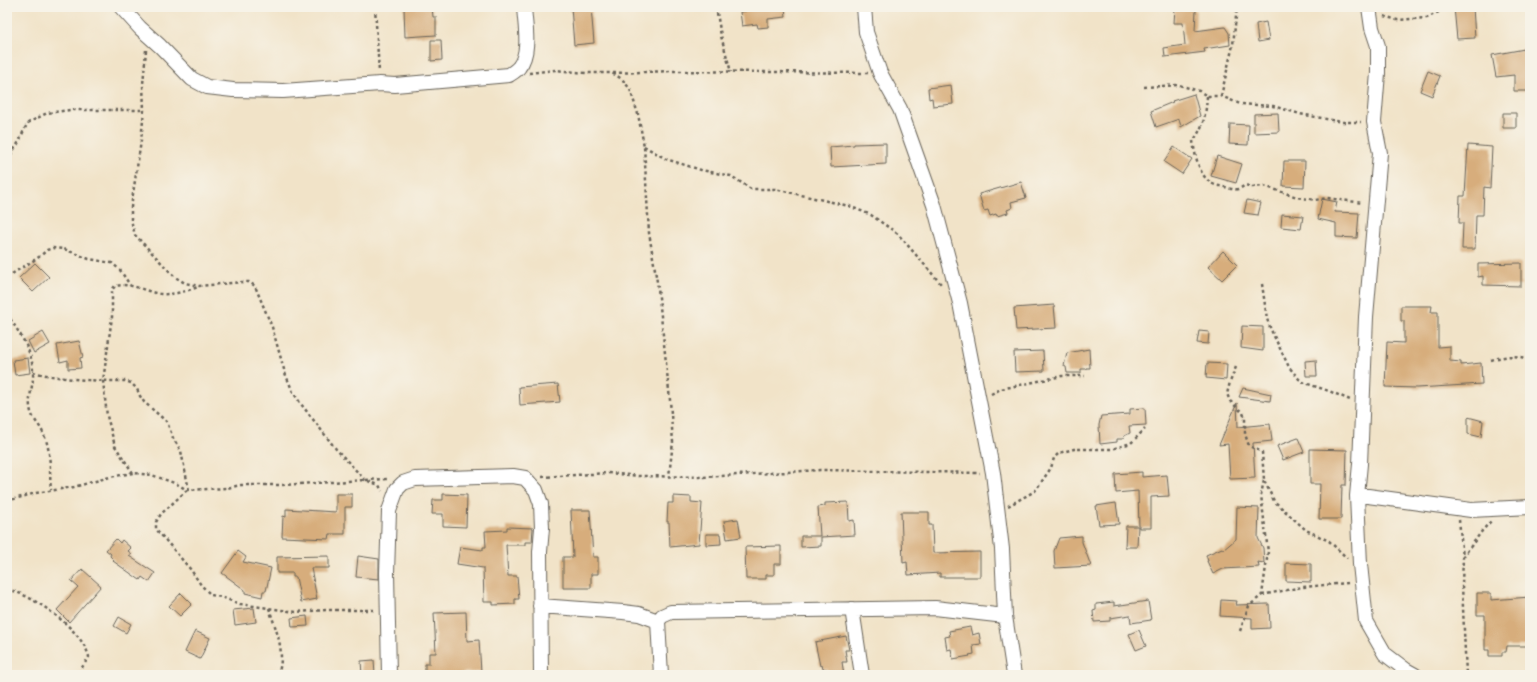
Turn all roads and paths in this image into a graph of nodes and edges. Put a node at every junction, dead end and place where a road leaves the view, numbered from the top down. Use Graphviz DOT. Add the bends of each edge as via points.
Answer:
graph roads {
  1 [pos="120,7"];
  2 [pos="375,7"];
  3 [pos="524,7"];
  4 [pos="716,7"];
  5 [pos="864,7"];
  6 [pos="1237,7"];
  7 [pos="1448,7"];
  8 [pos="1369,10"];
  9 [pos="140,28"];
  10 [pos="731,72"];
  11 [pos="612,73"];
  12 [pos="880,73"];
  13 [pos="509,76"];
  14 [pos="380,84"];
  15 [pos="1144,87"];
  16 [pos="1207,96"];
  17 [pos="1221,96"];
  18 [pos="144,110"];
  19 [pos="1374,122"];
  20 [pos="644,146"];
  21 [pos="7,160"];
  22 [pos="1376,206"];
  23 [pos="7,277"];
  24 [pos="1262,284"];
  25 [pos="130,285"];
  26 [pos="199,286"];
  27 [pos="944,287"];
  28 [pos="7,314"];
  29 [pos="1491,360"];
  30 [pos="1530,360"];
  31 [pos="1236,366"];
  32 [pos="33,372"];
  33 [pos="1085,376"];
  34 [pos="104,381"];
  35 [pos="979,403"];
  36 [pos="1362,407"];
  37 [pos="1145,429"];
  38 [pos="133,473"];
  39 [pos="993,473"];
  40 [pos="1530,474"];
  41 [pos="669,476"];
  42 [pos="525,478"];
  43 [pos="365,480"];
  44 [pos="394,480"];
  45 [pos="1264,480"];
  46 [pos="51,490"];
  47 [pos="188,490"];
  48 [pos="1357,496"];
  49 [pos="7,501"];
  50 [pos="1530,507"];
  51 [pos="1456,508"];
  52 [pos="1503,508"];
  53 [pos="389,511"];
  54 [pos="997,512"];
  55 [pos="1463,557"];
  56 [pos="1360,564"];
  57 [pos="1361,582"];
  58 [pos="7,589"];
  59 [pos="1262,595"];
  60 [pos="540,606"];
  61 [pos="269,608"];
  62 [pos="852,609"];
  63 [pos="387,611"];
  64 [pos="1005,616"];
  65 [pos="658,621"];
  66 [pos="1240,631"];
  67 [pos="77,675"];
  68 [pos="278,675"];
  69 [pos="389,675"];
  70 [pos="541,675"];
  71 [pos="662,675"];
  72 [pos="862,675"];
  73 [pos="1014,675"];
  74 [pos="1415,675"];
  75 [pos="1466,675"];
  1 -- 9 [label="street"];
  2 -- 14 [label="path"];
  3 -- 13 [label="street" via="525,54 519,67"];
  4 -- 10 [label="path"];
  5 -- 12 [label="street" via="866,32"];
  6 -- 17 [label="path" via="1233,45"];
  7 -- 8 [label="path" via="1427,18 1397,20"];
  8 -- 19 [label="street" via="1378,46"];
  9 -- 14 [label="street" via="192,79 207,87 283,91"];
  9 -- 18 [label="path" via="146,55"];
  10 -- 11 [label="path"];
  10 -- 12 [label="path"];
  11 -- 13 [label="path" via="555,70"];
  11 -- 20 [label="path" via="622,79 630,89"];
  12 -- 35 [label="street" via="900,109 934,205 960,303"];
  13 -- 14 [label="street" via="395,86"];
  15 -- 16 [label="path" via="1179,85"];
  16 -- 17 [label="path"];
  16 -- 22 [label="path" via="1206,115 1200,132 1193,141 1197,162 1208,181 1214,185 1234,190 1246,185 1264,186 1297,197 1314,200 1353,200"];
  17 -- 19 [label="path" via="1240,104 1273,106 1342,122"];
  18 -- 21 [label="path" via="70,110 47,113 28,124"];
  18 -- 26 [label="path" via="131,207 135,235 175,277 185,283"];
  19 -- 22 [label="street" via="1380,153"];
  20 -- 27 [label="path" via="666,159 707,172 731,176 751,189 775,189 849,206 871,216 898,234"];
  20 -- 41 [label="path" via="650,233 670,400 673,442"];
  22 -- 36 [label="street" via="1366,317"];
  23 -- 25 [label="path" via="46,250 53,248 64,249 99,262 112,263"];
  24 -- 36 [label="path" via="1269,324 1289,367 1305,383"];
  25 -- 26 [label="path" via="160,294 174,294"];
  25 -- 34 [label="path" via="115,286 112,290 112,317"];
  26 -- 43 [label="path" via="249,282 255,286 272,327 293,392 336,449"];
  28 -- 32 [label="path" via="29,353"];
  29 -- 30 [label="path" via="1518,355"];
  31 -- 45 [label="path" via="1227,394 1230,401 1243,413 1249,446 1262,452"];
  32 -- 34 [label="path" via="77,380"];
  32 -- 46 [label="path" via="31,411 46,443 51,465"];
  33 -- 35 [label="path" via="1062,376 1001,389"];
  34 -- 38 [label="path" via="107,416 115,446"];
  34 -- 47 [label="path" via="131,383 144,402 167,422 181,451"];
  35 -- 39 [label="street"];
  36 -- 48 [label="street"];
  37 -- 54 [label="path" via="1131,444 1112,449 1074,449 1059,453 1035,491"];
  38 -- 46 [label="path"];
  38 -- 47 [label="path" via="152,475"];
  39 -- 41 [label="path" via="820,470 704,477"];
  39 -- 54 [label="street"];
  40 -- 50 [label="path"];
  41 -- 42 [label="path" via="608,473"];
  42 -- 53 [label="street" via="513,476 415,479 403,483 397,489"];
  42 -- 60 [label="street" via="536,490 541,504"];
  43 -- 44 [label="path"];
  43 -- 47 [label="path"];
  43 -- 53 [label="path" via="379,485"];
  45 -- 56 [label="path" via="1274,501 1306,530 1329,541 1346,558"];
  45 -- 59 [label="path" via="1261,495 1268,552"];
  46 -- 49 [label="path"];
  47 -- 61 [label="path" via="161,514 156,522 156,529 211,595 240,604"];
  48 -- 51 [label="street"];
  48 -- 56 [label="street"];
  50 -- 52 [label="street"];
  51 -- 52 [label="street"];
  51 -- 55 [label="path"];
  52 -- 55 [label="path"];
  53 -- 63 [label="street"];
  54 -- 64 [label="street" via="1002,549"];
  55 -- 75 [label="path"];
  56 -- 57 [label="street"];
  57 -- 59 [label="path" via="1302,587"];
  57 -- 74 [label="street" via="1366,621 1381,648 1385,654"];
  58 -- 67 [label="path" via="44,607 78,638 89,657"];
  59 -- 66 [label="path" via="1249,606"];
  60 -- 65 [label="street" via="639,614"];
  60 -- 70 [label="street"];
  61 -- 63 [label="path" via="296,612"];
  61 -- 68 [label="path" via="282,646"];
  62 -- 64 [label="street" via="935,608"];
  62 -- 65 [label="street" via="671,612"];
  62 -- 72 [label="street"];
  63 -- 69 [label="street"];
  64 -- 73 [label="street"];
  65 -- 71 [label="street"];
}
